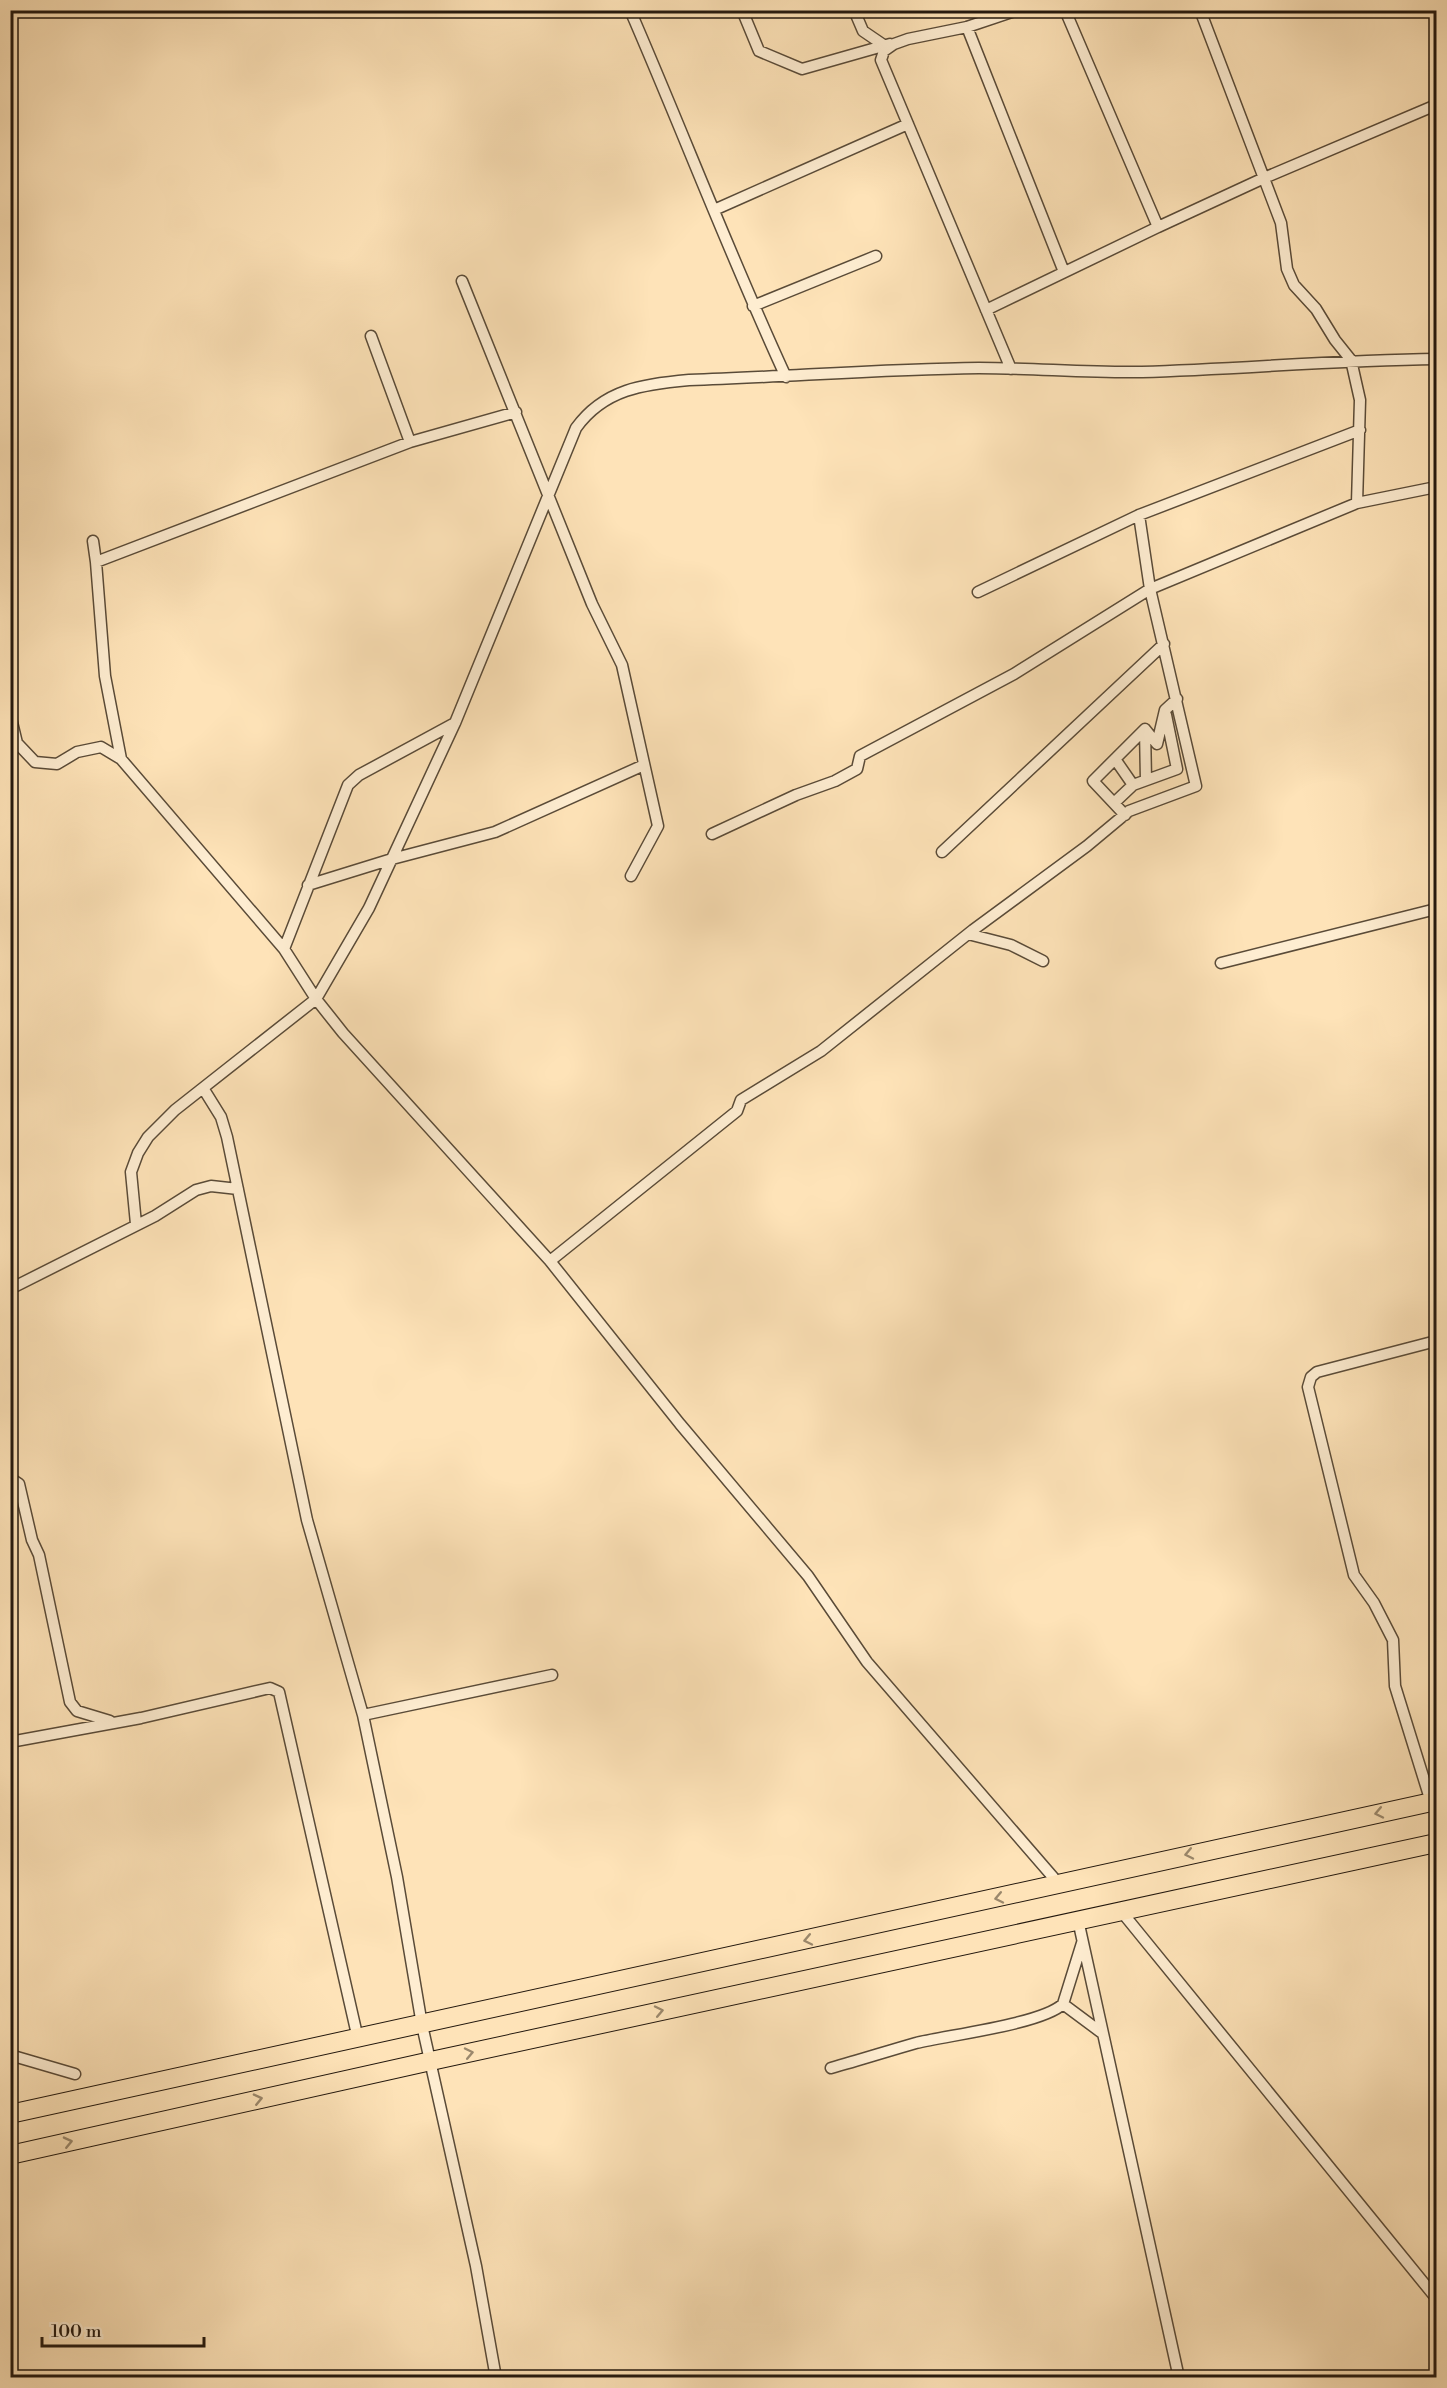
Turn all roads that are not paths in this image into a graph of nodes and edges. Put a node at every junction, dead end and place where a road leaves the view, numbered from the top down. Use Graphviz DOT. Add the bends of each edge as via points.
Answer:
graph roads {
  1 [pos="630,10"];
  2 [pos="742,10"];
  3 [pos="854,10"];
  4 [pos="1018,10"];
  5 [pos="1065,10"];
  6 [pos="1200,10"];
  7 [pos="967,27"];
  8 [pos="908,39"];
  9 [pos="885,46"];
  10 [pos="1437,105"];
  11 [pos="908,124"];
  12 [pos="1264,178"];
  13 [pos="714,210"];
  14 [pos="1158,227"];
  15 [pos="876,256"];
  16 [pos="1064,272"];
  17 [pos="462,281"];
  18 [pos="753,306"];
  19 [pos="986,310"];
  20 [pos="370,336"];
  21 [pos="1437,359"];
  22 [pos="1351,360"];
  23 [pos="1011,369"];
  24 [pos="786,377"];
  25 [pos="516,412"];
  26 [pos="1360,430"];
  27 [pos="410,442"];
  28 [pos="1437,487"];
  29 [pos="549,495"];
  30 [pos="1357,503"];
  31 [pos="1138,515"];
  32 [pos="93,541"];
  33 [pos="96,562"];
  34 [pos="1150,589"];
  35 [pos="978,592"];
  36 [pos="1164,644"];
  37 [pos="1177,699"];
  38 [pos="1165,710"];
  39 [pos="10,714"];
  40 [pos="455,723"];
  41 [pos="1145,729"];
  42 [pos="121,759"];
  43 [pos="1115,759"];
  44 [pos="644,765"];
  45 [pos="1146,780"];
  46 [pos="1133,785"];
  47 [pos="1114,803"];
  48 [pos="1125,814"];
  49 [pos="712,834"];
  50 [pos="942,852"];
  51 [pos="392,859"];
  52 [pos="631,876"];
  53 [pos="308,885"];
  54 [pos="1437,909"];
  55 [pos="968,934"];
  56 [pos="284,949"];
  57 [pos="1043,961"];
  58 [pos="1221,963"];
  59 [pos="316,999"];
  60 [pos="203,1088"];
  61 [pos="237,1189"];
  62 [pos="136,1224"];
  63 [pos="550,1261"];
  64 [pos="10,1289"];
  65 [pos="1437,1341"];
  66 [pos="10,1478"];
  67 [pos="552,1675"];
  68 [pos="363,1716"];
  69 [pos="113,1722"];
  70 [pos="10,1742"];
  71 [pos="1434,1801"];
  72 [pos="1437,1843"];
  73 [pos="1059,1884"];
  74 [pos="1120,1911"];
  75 [pos="1078,1920"];
  76 [pos="1082,1942"];
  77 [pos="1063,2004"];
  78 [pos="422,2025"];
  79 [pos="1102,2033"];
  80 [pos="358,2039"];
  81 [pos="10,2055"];
  82 [pos="431,2061"];
  83 [pos="831,2068"];
  84 [pos="75,2074"];
  85 [pos="10,2114"];
  86 [pos="10,2155"];
  87 [pos="1437,2298"];
  88 [pos="496,2378"];
  89 [pos="1179,2378"];
  1 -- 13 [label="street"];
  2 -- 9 [label="street" via="759,51 801,69"];
  3 -- 9 [label="street" via="863,31"];
  4 -- 7 [label="street"];
  5 -- 14 [label="street"];
  6 -- 12 [label="street"];
  7 -- 8 [label="street"];
  7 -- 16 [label="street"];
  8 -- 9 [label="street"];
  8 -- 11 [label="street" via="884,51 881,60"];
  10 -- 12 [label="street"];
  11 -- 13 [label="street"];
  11 -- 19 [label="street"];
  12 -- 14 [label="street"];
  12 -- 22 [label="street" via="1281,223 1287,269 1294,285"];
  13 -- 18 [label="street"];
  14 -- 16 [label="street"];
  15 -- 18 [label="street"];
  16 -- 19 [label="street"];
  17 -- 25 [label="street"];
  18 -- 24 [label="street"];
  19 -- 23 [label="street"];
  20 -- 27 [label="street"];
  21 -- 22 [label="street"];
  22 -- 23 [label="street" via="1140,372"];
  22 -- 26 [label="street" via="1360,399"];
  23 -- 24 [label="street"];
  24 -- 29 [label="street" via="651,383 617,394 586,415 576,428"];
  25 -- 27 [label="street"];
  25 -- 29 [label="street"];
  26 -- 30 [label="street"];
  26 -- 31 [label="street"];
  27 -- 33 [label="street"];
  28 -- 30 [label="street"];
  29 -- 40 [label="street"];
  29 -- 44 [label="street" via="591,604 622,664"];
  30 -- 34 [label="street"];
  31 -- 34 [label="street"];
  31 -- 35 [label="street"];
  32 -- 33 [label="street"];
  33 -- 42 [label="street" via="105,676"];
  34 -- 36 [label="street"];
  34 -- 49 [label="street" via="1014,674 860,756 857,769"];
  36 -- 37 [label="street"];
  36 -- 50 [label="street"];
  37 -- 38 [label="street"];
  37 -- 48 [label="street" via="1196,786"];
  38 -- 41 [label="street" via="1157,744"];
  38 -- 45 [label="street" via="1177,770"];
  39 -- 42 [label="street" via="17,743 35,762 57,764 77,752 100,747"];
  40 -- 51 [label="street"];
  40 -- 53 [label="street" via="359,775 348,785"];
  41 -- 43 [label="street"];
  41 -- 45 [label="street"];
  42 -- 56 [label="street"];
  43 -- 46 [label="street"];
  43 -- 47 [label="street" via="1093,781"];
  44 -- 51 [label="street" via="495,832"];
  44 -- 52 [label="street" via="658,826"];
  45 -- 46 [label="street"];
  46 -- 47 [label="street"];
  47 -- 48 [label="street"];
  48 -- 55 [label="street"];
  51 -- 53 [label="street"];
  51 -- 59 [label="street" via="369,908"];
  53 -- 56 [label="street"];
  54 -- 58 [label="street"];
  55 -- 57 [label="street" via="1011,945"];
  55 -- 63 [label="street" via="820,1051 741,1100 737,1111"];
  56 -- 59 [label="street"];
  59 -- 60 [label="street"];
  59 -- 63 [label="street"];
  60 -- 61 [label="street" via="221,1117"];
  60 -- 62 [label="street" via="148,1137 133,1163"];
  61 -- 62 [label="street" via="212,1186 196,1191"];
  61 -- 68 [label="street" via="307,1520"];
  62 -- 64 [label="street"];
  63 -- 73 [label="street" via="808,1576 867,1662"];
  65 -- 71 [label="street" via="1317,1372 1308,1387 1354,1575 1393,1640 1395,1686"];
  66 -- 69 [label="street" via="18,1484 39,1555 70,1702 77,1711"];
  67 -- 68 [label="street"];
  68 -- 78 [label="street" via="397,1877"];
  69 -- 70 [label="street"];
  69 -- 80 [label="street" via="270,1688 279,1692"];
  71 -- 73 [label="highway, one-way"];
  72 -- 74 [label="highway"];
  73 -- 78 [label="highway, one-way"];
  74 -- 75 [label="highway"];
  74 -- 87 [label="street"];
  75 -- 76 [label="street"];
  82 -- 75 [label="highway, one-way"];
  76 -- 77 [label="street"];
  76 -- 79 [label="street"];
  77 -- 79 [label="street"];
  77 -- 83 [label="street" via="1036,2018 917,2043"];
  78 -- 80 [label="highway"];
  78 -- 82 [label="street"];
  79 -- 89 [label="street"];
  80 -- 85 [label="highway"];
  81 -- 84 [label="street"];
  86 -- 82 [label="highway, one-way"];
  82 -- 88 [label="street"];
}
